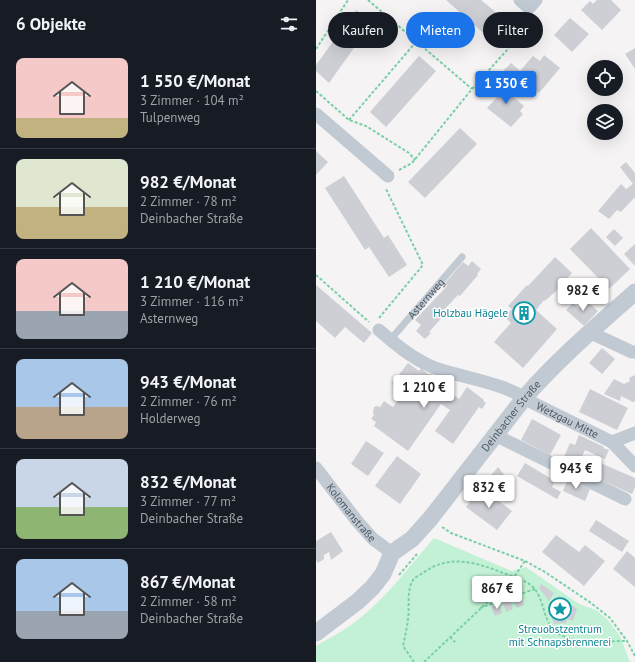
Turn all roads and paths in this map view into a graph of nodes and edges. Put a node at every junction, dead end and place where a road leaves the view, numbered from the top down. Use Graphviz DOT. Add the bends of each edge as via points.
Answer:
graph roads {
  1 [pos="348,0"];
  2 [pos="368,0"];
  3 [pos="528,3"];
  4 [pos="406,33"];
  5 [pos="411,48"];
  6 [pos="423,48"];
  7 [pos="316,49"];
  8 [pos="472,89"];
  9 [pos="316,91"];
  10 [pos="316,114"];
  11 [pos="349,120"];
  12 [pos="340,134"];
  13 [pos="414,160"];
  14 [pos="388,176"];
  15 [pos="462,257"];
  16 [pos="316,275"];
  17 [pos="635,292"];
  18 [pos="376,328"];
  19 [pos="589,332"];
  20 [pos="390,340"];
  21 [pos="635,352"];
  22 [pos="525,397"];
  23 [pos="635,433"];
  24 [pos="495,435"];
  25 [pos="612,442"];
  26 [pos="635,466"];
  27 [pos="316,468"];
  28 [pos="625,499"];
  29 [pos="437,524"];
  30 [pos="392,553"];
  31 [pos="525,561"];
  32 [pos="514,577"];
  33 [pos="535,589"];
  34 [pos="479,609"];
  35 [pos="316,633"];
  36 [pos="450,637"];
  37 [pos="627,641"];
  38 [pos="455,642"];
  39 [pos="635,656"];
  40 [pos="414,662"];
  41 [pos="424,662"];
  1 -- 7 [label="path"];
  2 -- 4 [label="path"];
  3 -- 8 [label="path" via="537,16"];
  5 -- 11 [label="path"];
  6 -- 8 [label="path"];
  8 -- 13 [label="path"];
  9 -- 11 [label="path"];
  10 -- 12 [label="street"];
  11 -- 12 [label="path"];
  11 -- 13 [label="path" via="366,126 409,152"];
  12 -- 14 [label="street"];
  13 -- 14 [label="path"];
  14 -- 18 [label="path" via="384,186 423,265"];
  15 -- 20 [label="lane, Asternweg"];
  16 -- 18 [label="path"];
  17 -- 19 [label="street, Deinbacher Straße"];
  18 -- 20 [label="street"];
  19 -- 21 [label="street"];
  19 -- 22 [label="street, Deinbacher Straße"];
  20 -- 22 [label="street" via="410,355 440,370 506,388"];
  22 -- 24 [label="street, Deinbacher Straße"];
  22 -- 25 [label="street, Wetzgau Mitte"];
  23 -- 25 [label="street, Wetzgau Mitte"];
  24 -- 28 [label="street"];
  24 -- 30 [label="street, Deinbacher Straße" via="412,539"];
  25 -- 26 [label="street, Wetzgau Mitte"];
  27 -- 30 [label="street, Kolomanstraße" via="373,539"];
  29 -- 31 [label="path"];
  30 -- 35 [label="street" via="383,574 372,588"];
  31 -- 32 [label="path"];
  31 -- 37 [label="path" via="610,618"];
  32 -- 33 [label="path" via="527,582"];
  32 -- 34 [label="path"];
  32 -- 40 [label="path" via="482,564 452,561 426,570 414,580 410,590 403,646"];
  33 -- 34 [label="path"];
  33 -- 37 [label="path" via="540,596 550,627 557,633 567,638 589,642"];
  34 -- 36 [label="path"];
  36 -- 38 [label="path"];
  36 -- 41 [label="path"];
  37 -- 39 [label="path"];
}
